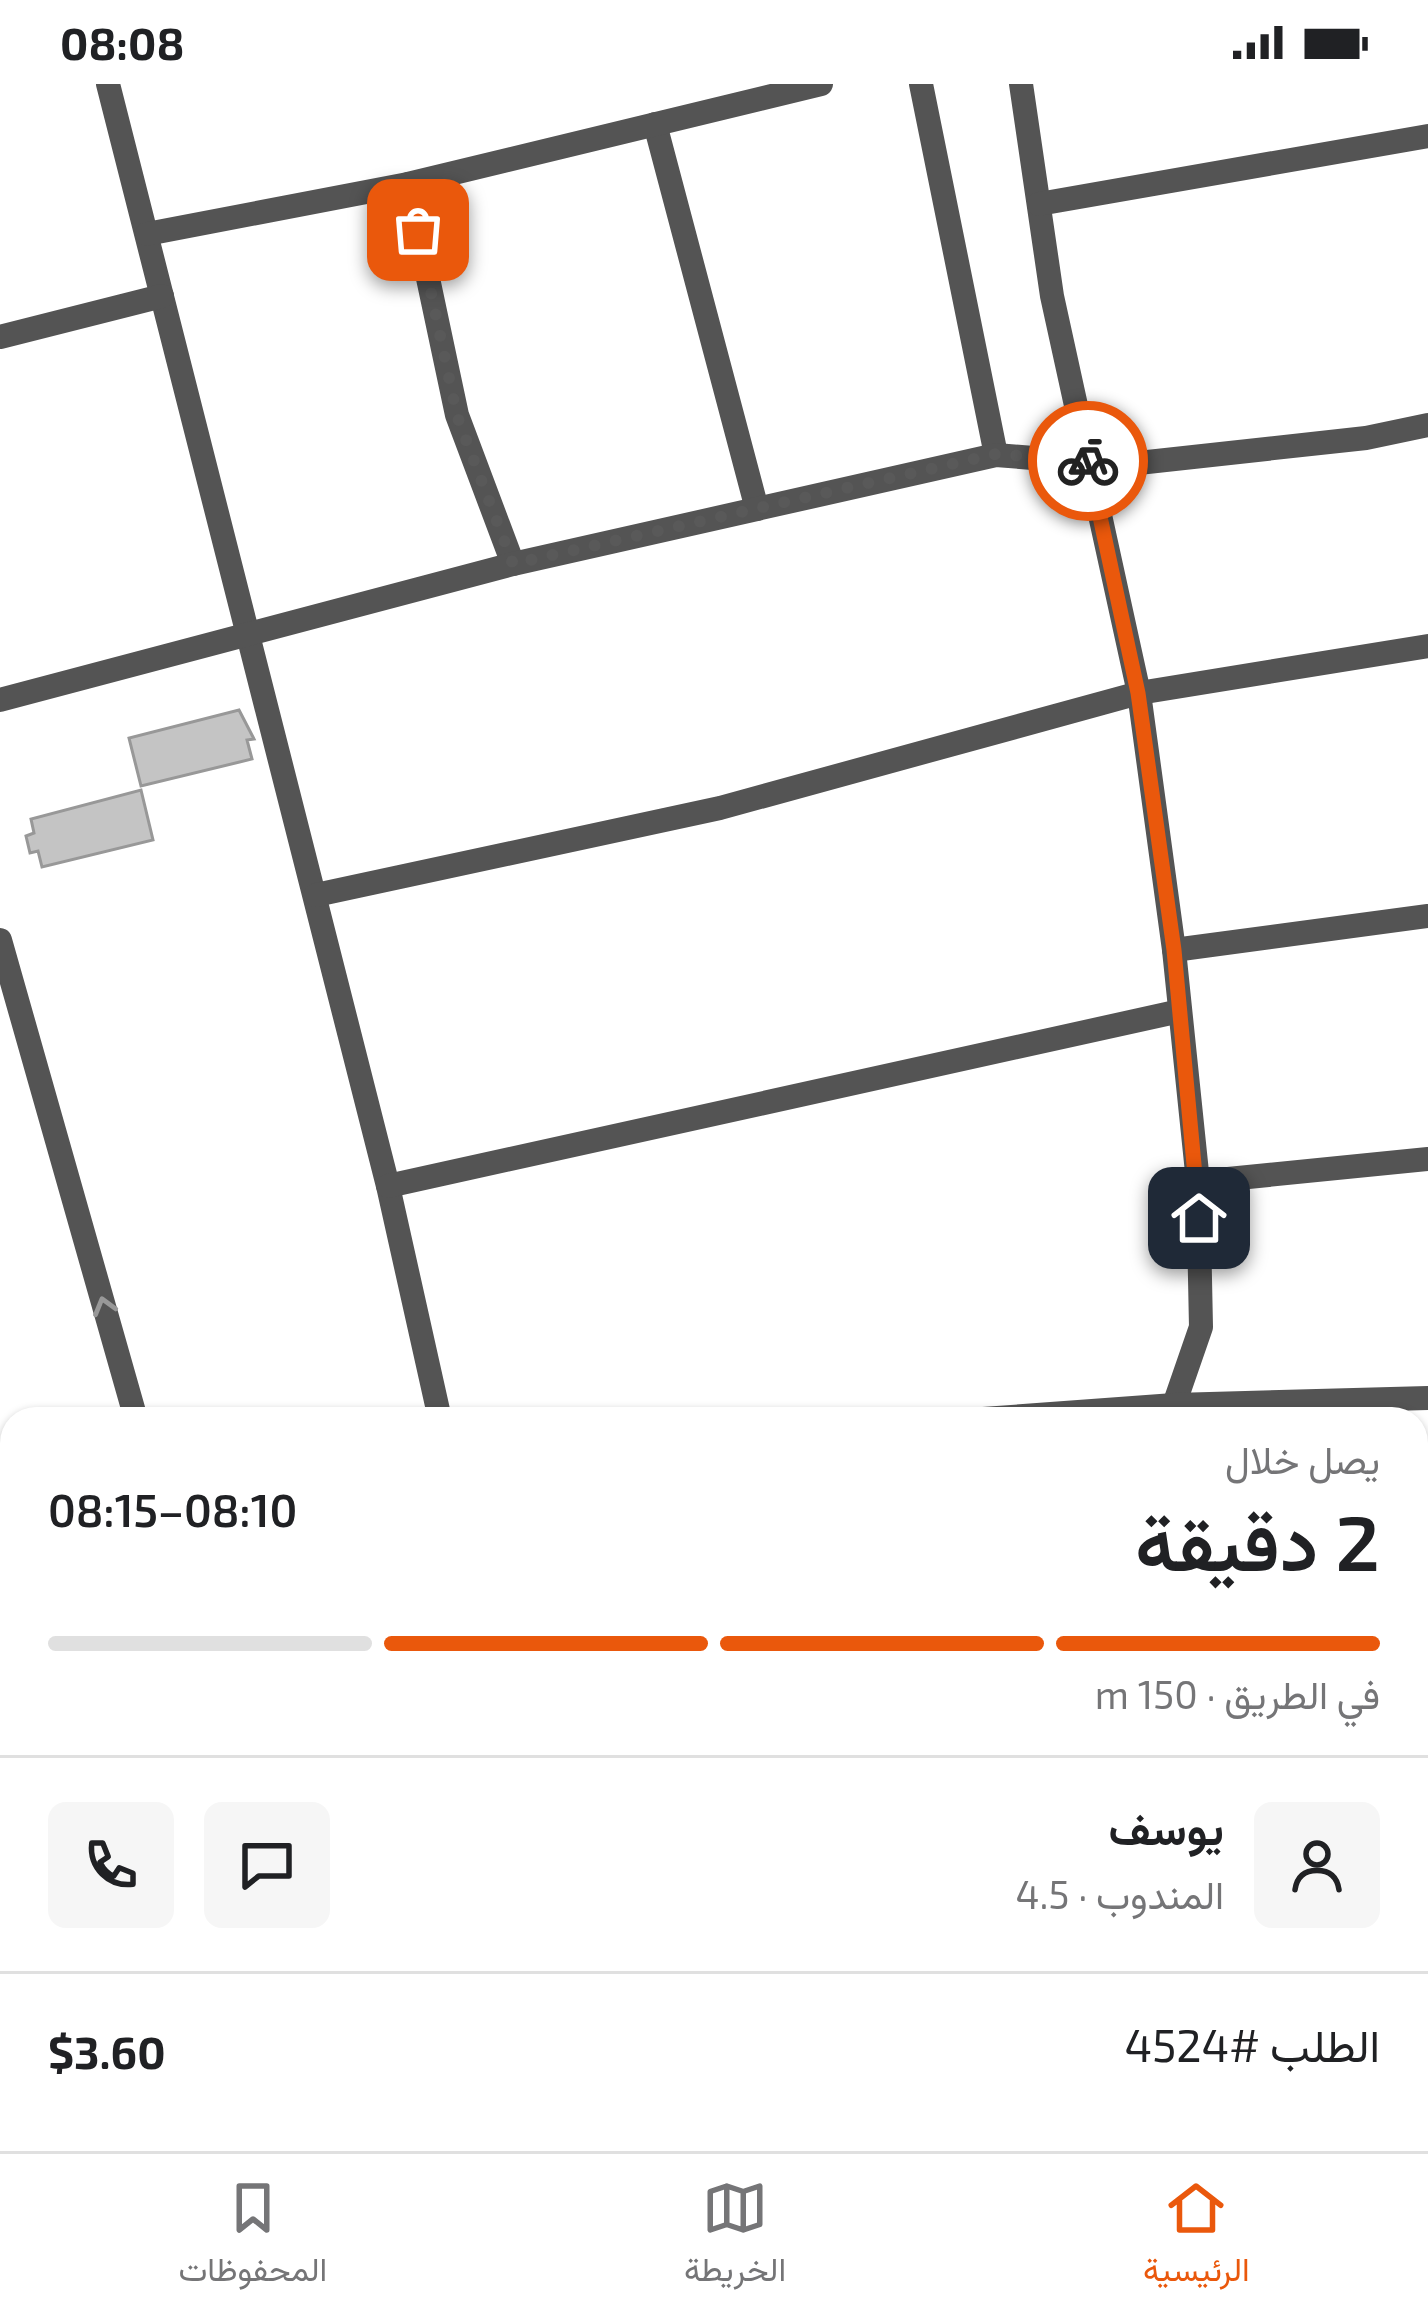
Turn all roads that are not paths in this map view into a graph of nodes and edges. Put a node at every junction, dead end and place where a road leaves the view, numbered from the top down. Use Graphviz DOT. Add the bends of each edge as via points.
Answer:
graph roads {
  1 [pos="108,84"];
  2 [pos="821,84"];
  3 [pos="921,84"];
  4 [pos="1021,84"];
  5 [pos="655,124"];
  6 [pos="1428,136"];
  7 [pos="408,184"];
  8 [pos="1039,204"];
  9 [pos="147,234"];
  10 [pos="162,296"];
  11 [pos="0,337"];
  12 [pos="1428,425"];
  13 [pos="996,454"];
  14 [pos="1088,461"];
  15 [pos="757,509"];
  16 [pos="513,564"];
  17 [pos="248,634"];
  18 [pos="1428,646"];
  19 [pos="1138,693"];
  20 [pos="0,700"];
  21 [pos="316,896"];
  22 [pos="1428,916"];
  23 [pos="0,940"];
  24 [pos="1174,950"];
  25 [pos="1180,1010"];
  26 [pos="1428,1160"];
  27 [pos="1198,1182"];
  28 [pos="388,1186"];
  29 [pos="1428,1398"];
  30 [pos="1174,1405"];
  31 [pos="133,1407"];
  32 [pos="437,1407"];
  33 [pos="1147,1407"];
  1 -- 9 [label="street"];
  2 -- 5 [label="street"];
  3 -- 13 [label="street"];
  4 -- 8 [label="street"];
  5 -- 7 [label="street"];
  5 -- 15 [label="street"];
  6 -- 8 [label="street"];
  7 -- 9 [label="street"];
  7 -- 16 [label="street" via="457,416"];
  8 -- 14 [label="street"];
  9 -- 10 [label="street"];
  10 -- 11 [label="street"];
  10 -- 17 [label="street"];
  12 -- 14 [label="street" via="1194,460"];
  13 -- 14 [label="street"];
  13 -- 15 [label="street"];
  14 -- 19 [label="street"];
  15 -- 16 [label="street"];
  16 -- 17 [label="street"];
  17 -- 20 [label="street"];
  17 -- 21 [label="street"];
  18 -- 19 [label="street"];
  19 -- 21 [label="street" via="720,808"];
  19 -- 24 [label="street"];
  21 -- 28 [label="street"];
  22 -- 24 [label="street"];
  31 -- 23 [label="street, one-way"];
  24 -- 25 [label="street"];
  25 -- 27 [label="street"];
  25 -- 28 [label="street"];
  26 -- 27 [label="street"];
  27 -- 30 [label="street" via="1201,1327"];
  28 -- 32 [label="street"];
  29 -- 30 [label="street"];
  30 -- 33 [label="street"];
}
